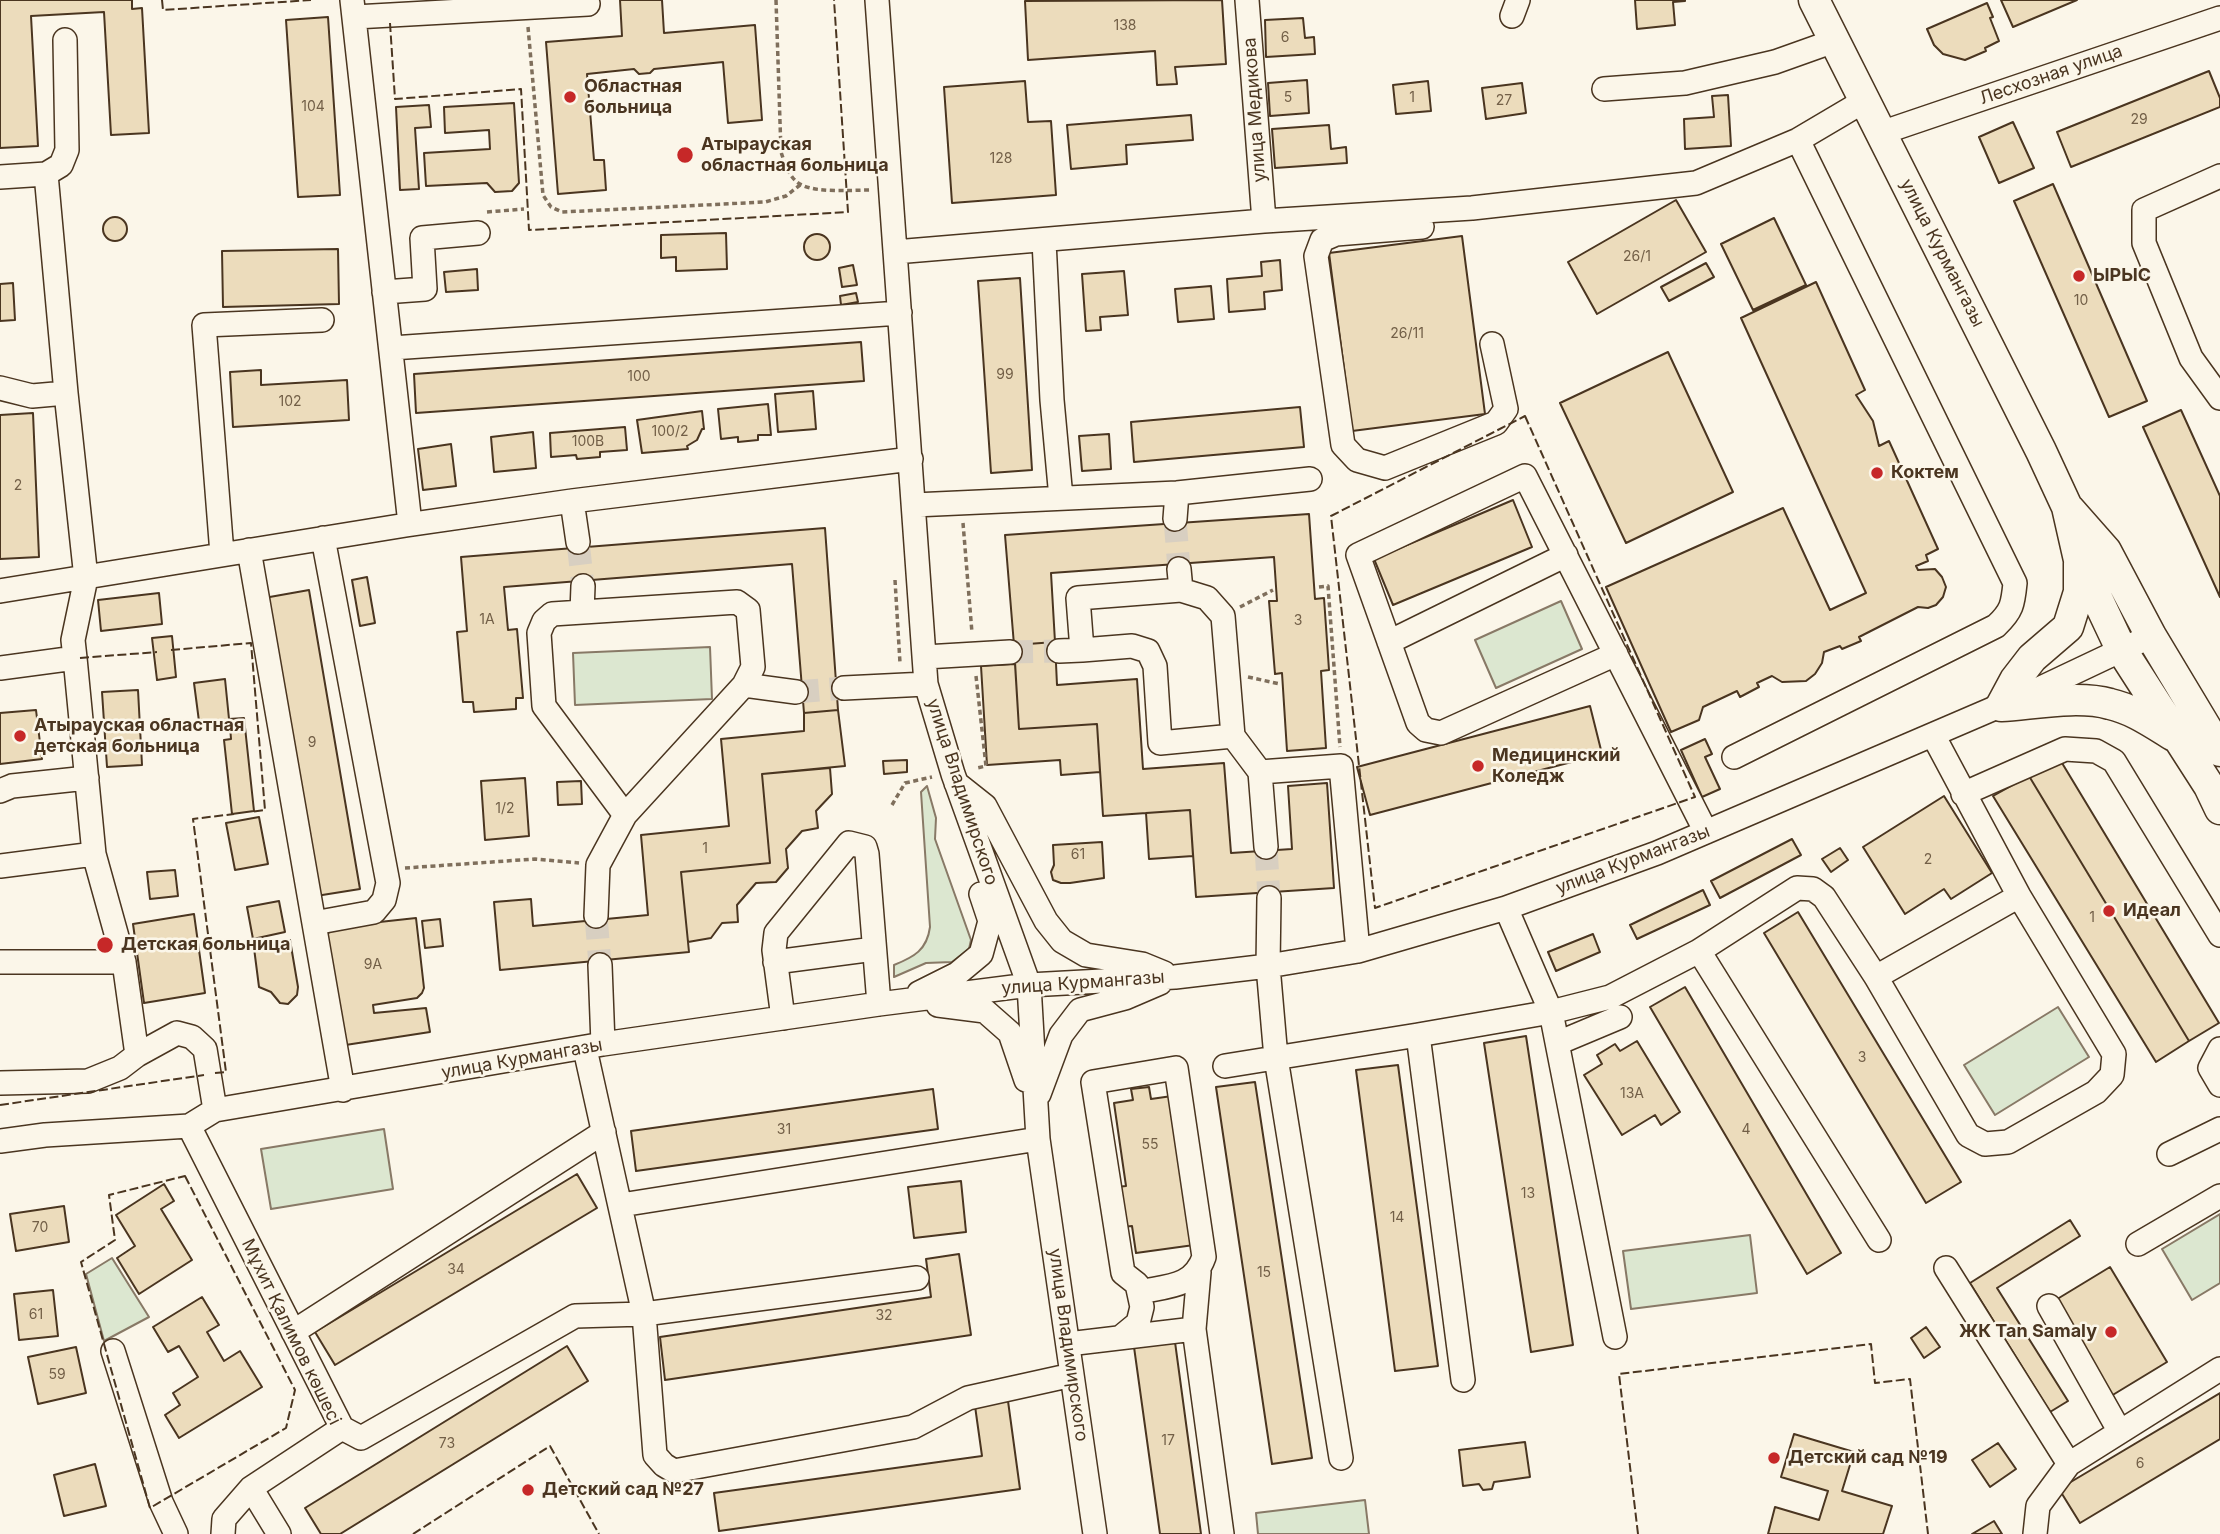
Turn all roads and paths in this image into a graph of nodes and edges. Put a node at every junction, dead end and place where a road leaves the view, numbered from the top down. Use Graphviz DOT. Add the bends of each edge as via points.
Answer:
graph roads {
  1 [pos="776,0"];
  2 [pos="877,0"];
  3 [pos="1247,0"];
  4 [pos="1814,0"];
  5 [pos="2212,0"];
  6 [pos="588,4"];
  7 [pos="527,8"];
  8 [pos="353,9"];
  9 [pos="2220,18"];
  10 [pos="65,40"];
  11 [pos="1835,41"];
  12 [pos="1604,89"];
  13 [pos="1864,101"];
  14 [pos="1881,133"];
  15 [pos="1798,139"];
  16 [pos="46,174"];
  17 [pos="0,177"];
  18 [pos="2220,177"];
  19 [pos="800,185"];
  20 [pos="891,192"];
  21 [pos="524,209"];
  22 [pos="1264,221"];
  23 [pos="1474,222"];
  24 [pos="478,233"];
  25 [pos="1044,241"];
  26 [pos="895,252"];
  27 [pos="384,292"];
  28 [pos="900,313"];
  29 [pos="322,320"];
  30 [pos="1492,344"];
  31 [pos="392,348"];
  32 [pos="0,388"];
  33 [pos="66,393"];
  34 [pos="2220,398"];
  35 [pos="911,459"];
  36 [pos="1310,479"];
  37 [pos="1177,493"];
  38 [pos="1060,498"];
  39 [pos="572,501"];
  40 [pos="914,505"];
  41 [pos="2067,507"];
  42 [pos="1175,519"];
  43 [pos="410,524"];
  44 [pos="323,538"];
  45 [pos="578,542"];
  46 [pos="249,550"];
  47 [pos="222,554"];
  48 [pos="1566,555"];
  49 [pos="2079,559"];
  50 [pos="86,578"];
  51 [pos="583,586"];
  52 [pos="1319,587"];
  53 [pos="1273,590"];
  54 [pos="0,591"];
  55 [pos="582,612"];
  56 [pos="1223,616"];
  57 [pos="2151,636"];
  58 [pos="1389,642"];
  59 [pos="2121,649"];
  60 [pos="1082,650"];
  61 [pos="1059,651"];
  62 [pos="1010,652"];
  63 [pos="1616,654"];
  64 [pos="925,657"];
  65 [pos="75,658"];
  66 [pos="0,668"];
  67 [pos="1227,672"];
  68 [pos="926,684"];
  69 [pos="1280,684"];
  70 [pos="744,685"];
  71 [pos="844,688"];
  72 [pos="796,692"];
  73 [pos="2001,705"];
  74 [pos="1933,735"];
  75 [pos="1233,736"];
  76 [pos="2179,739"];
  77 [pos="2220,751"];
  78 [pos="1734,757"];
  79 [pos="1341,766"];
  80 [pos="1260,772"];
  81 [pos="87,778"];
  82 [pos="933,778"];
  83 [pos="956,783"];
  84 [pos="0,791"];
  85 [pos="1963,794"];
  86 [pos="892,805"];
  87 [pos="2220,809"];
  88 [pos="625,816"];
  89 [pos="1706,832"];
  90 [pos="1266,847"];
  91 [pos="94,854"];
  92 [pos="598,865"];
  93 [pos="0,866"];
  94 [pos="385,870"];
  95 [pos="2018,896"];
  96 [pos="1269,898"];
  97 [pos="1506,908"];
  98 [pos="596,916"];
  99 [pos="314,923"];
  100 [pos="2220,935"];
  101 [pos="874,949"];
  102 [pos="1358,951"];
  103 [pos="1699,951"];
  104 [pos="0,962"];
  105 [pos="124,962"];
  106 [pos="775,962"];
  107 [pos="600,965"];
  108 [pos="1268,966"];
  109 [pos="1876,976"];
  110 [pos="1175,977"];
  111 [pos="1029,985"];
  112 [pos="904,1001"];
  113 [pos="879,1004"];
  114 [pos="1551,1012"];
  115 [pos="1620,1017"];
  116 [pos="783,1018"];
  117 [pos="1418,1035"];
  118 [pos="1558,1043"];
  119 [pos="594,1046"];
  120 [pos="2220,1049"];
  121 [pos="137,1055"];
  122 [pos="1276,1058"];
  123 [pos="1225,1066"];
  124 [pos="0,1083"];
  125 [pos="2220,1085"];
  126 [pos="343,1090"];
  127 [pos="1035,1105"];
  128 [pos="215,1110"];
  129 [pos="189,1126"];
  130 [pos="2220,1129"];
  131 [pos="604,1132"];
  132 [pos="1038,1139"];
  133 [pos="0,1141"];
  134 [pos="2169,1154"];
  135 [pos="2220,1196"];
  136 [pos="621,1205"];
  137 [pos="1879,1240"];
  138 [pos="2138,1244"];
  139 [pos="1946,1268"];
  140 [pos="1199,1272"];
  141 [pos="918,1278"];
  142 [pos="1139,1292"];
  143 [pos="2049,1306"];
  144 [pos="644,1314"];
  145 [pos="1194,1329"];
  146 [pos="293,1332"];
  147 [pos="1121,1337"];
  148 [pos="1615,1337"];
  149 [pos="1068,1344"];
  150 [pos="113,1351"];
  151 [pos="2220,1369"];
  152 [pos="1072,1376"];
  153 [pos="1463,1380"];
  154 [pos="342,1429"];
  155 [pos="2120,1432"];
  156 [pos="1341,1458"];
  157 [pos="2069,1464"];
  158 [pos="251,1488"];
  159 [pos="176,1534"];
  160 [pos="223,1534"];
  161 [pos="279,1534"];
  162 [pos="1095,1534"];
  163 [pos="1222,1534"];
  164 [pos="2035,1534"];
  1 -- 19 [label="path" via="782,152"];
  2 -- 20 [label="street, улица Владимирского"];
  3 -- 22 [label="street, улица Медикова"];
  4 -- 11 [label="main road, улица Курмангазы"];
  5 -- 9 [label="street"];
  6 -- 7 [label="street"];
  7 -- 8 [label="street"];
  7 -- 19 [label="path" via="543,195 551,207 562,212 765,202 786,196"];
  8 -- 27 [label="street"];
  9 -- 14 [label="street, Лесхозная улица"];
  10 -- 16 [label="street" via="67,149 61,165"];
  11 -- 12 [label="street" via="1775,62 1685,83"];
  11 -- 13 [label="main road, улица Курмангазы"];
  13 -- 14 [label="main road, улица Курмангазы"];
  13 -- 15 [label="street"];
  14 -- 41 [label="main road, улица Курмангазы"];
  15 -- 22 [label="street" via="1696,183 1472,208"];
  15 -- 78 [label="street" via="2015,583 2009,614 1996,626"];
  16 -- 17 [label="street"];
  16 -- 33 [label="street"];
  18 -- 34 [label="street" via="2144,210 2144,243 2191,358"];
  19 -- 20 [label="path"];
  20 -- 26 [label="street, улица Владимирского"];
  21 -- 24 [label="path" via="477,213"];
  22 -- 25 [label="street"];
  23 -- 30 [label="street" via="1336,234 1322,240 1316,256 1343,445 1357,460 1385,468 1496,423 1506,409"];
  24 -- 27 [label="street" via="422,238 425,289"];
  25 -- 26 [label="street"];
  25 -- 38 [label="street"];
  26 -- 28 [label="street, улица Владимирского"];
  27 -- 31 [label="street"];
  28 -- 31 [label="street"];
  28 -- 35 [label="street, улица Владимирского"];
  29 -- 47 [label="street" via="204,325"];
  31 -- 43 [label="street"];
  32 -- 33 [label="street" via="32,396"];
  33 -- 50 [label="street"];
  35 -- 39 [label="street"];
  35 -- 40 [label="street, улица Владимирского"];
  36 -- 37 [label="street"];
  37 -- 38 [label="street"];
  37 -- 42 [label="street"];
  38 -- 40 [label="street"];
  39 -- 43 [label="street"];
  39 -- 45 [label="street"];
  40 -- 64 [label="street, улица Владимирского"];
  41 -- 49 [label="main road, улица Курмангазы"];
  41 -- 57 [label="main road, улица Курмангазы" via="2106,551"];
  43 -- 44 [label="street"];
  44 -- 46 [label="street"];
  44 -- 94 [label="street"];
  46 -- 47 [label="street"];
  46 -- 99 [label="street"];
  47 -- 50 [label="street"];
  48 -- 58 [label="street"];
  48 -- 58 [label="street" via="1525,475 1358,555"];
  48 -- 63 [label="street"];
  49 -- 59 [label="main road, улица Курмангазы"];
  49 -- 73 [label="main road" via="2079,592 2068,627 2032,658"];
  50 -- 54 [label="street"];
  50 -- 65 [label="street" via="72,640"];
  51 -- 55 [label="street"];
  52 -- 79 [label="path" via="1328,586"];
  53 -- 56 [label="path"];
  55 -- 70 [label="street" via="737,602 748,610 753,667"];
  55 -- 88 [label="street" via="552,614 539,633 544,706"];
  56 -- 60 [label="street" via="1180,579 1078,598"];
  56 -- 67 [label="street"];
  57 -- 59 [label="street, улица Курмангазы"];
  57 -- 77 [label="main road, улица Курмангазы"];
  58 -- 63 [label="street" via="1418,723 1441,733"];
  59 -- 73 [label="street, улица Курмангазы"];
  59 -- 76 [label="main road, улица Курмангазы"];
  60 -- 61 [label="street"];
  60 -- 75 [label="street" via="1132,646 1148,651 1155,666 1160,743"];
  62 -- 64 [label="street"];
  63 -- 89 [label="street"];
  64 -- 68 [label="street, улица Владимирского"];
  65 -- 66 [label="street"];
  65 -- 81 [label="street"];
  67 -- 69 [label="path"];
  67 -- 75 [label="street"];
  68 -- 71 [label="street"];
  68 -- 83 [label="street, улица Владимирского"];
  70 -- 72 [label="street"];
  70 -- 88 [label="street"];
  73 -- 74 [label="street, улица Курмангазы"];
  73 -- 76 [label="main road" via="2091,700 2144,718"];
  74 -- 85 [label="street"];
  74 -- 89 [label="street, улица Курмангазы"];
  75 -- 80 [label="street"];
  76 -- 87 [label="main road, улица Курмангазы"];
  79 -- 80 [label="street"];
  79 -- 102 [label="street"];
  80 -- 90 [label="street"];
  81 -- 84 [label="street"];
  81 -- 91 [label="street"];
  82 -- 86 [label="path" via="905,783"];
  83 -- 110 [label="street" via="985,806 1046,921 1062,941 1086,955 1142,964"];
  83 -- 111 [label="street, улица Владимирского"];
  83 -- 112 [label="street" via="956,817 990,922 981,954 957,974"];
  85 -- 95 [label="street"];
  85 -- 100 [label="street" via="2065,748 2096,751 2113,761"];
  88 -- 92 [label="street"];
  89 -- 97 [label="street, улица Курмангазы"];
  91 -- 93 [label="street"];
  91 -- 105 [label="street"];
  92 -- 94 [label="path" via="535,859"];
  92 -- 98 [label="street"];
  94 -- 99 [label="street" via="384,900 374,912"];
  95 -- 109 [label="street"];
  95 -- 109 [label="street" via="2113,1054 2112,1075 2096,1092 2008,1142 1985,1144 1968,1135"];
  96 -- 108 [label="street"];
  97 -- 102 [label="street, улица Курмангазы"];
  97 -- 114 [label="street"];
  99 -- 126 [label="street"];
  101 -- 106 [label="street"];
  101 -- 106 [label="street" via="867,853 865,846 849,843 776,933"];
  101 -- 113 [label="street"];
  102 -- 108 [label="street, улица Курмангазы"];
  103 -- 109 [label="street" via="1797,888 1813,889 1824,897"];
  103 -- 114 [label="street" via="1610,998"];
  103 -- 137 [label="street"];
  104 -- 105 [label="street"];
  105 -- 121 [label="street"];
  106 -- 116 [label="street"];
  107 -- 119 [label="street"];
  108 -- 110 [label="street, улица Курмангазы"];
  108 -- 122 [label="street"];
  110 -- 111 [label="street, улица Курмангазы"];
  110 -- 127 [label="street" via="1080,1010 1061,1035"];
  111 -- 112 [label="street, улица Курмангазы"];
  111 -- 127 [label="street, улица Владимирского"];
  112 -- 113 [label="street, улица Курмангазы"];
  112 -- 127 [label="street" via="985,1011 1010,1033"];
  113 -- 116 [label="street, улица Курмангазы"];
  114 -- 117 [label="street"];
  114 -- 118 [label="street"];
  115 -- 118 [label="street"];
  116 -- 119 [label="street, улица Курмангазы"];
  117 -- 122 [label="street"];
  117 -- 153 [label="street"];
  118 -- 148 [label="street"];
  119 -- 126 [label="street, улица Курмангазы"];
  119 -- 131 [label="street"];
  120 -- 125 [label="street" via="2210,1068"];
  121 -- 124 [label="street" via="120,1068 88,1081"];
  121 -- 128 [label="street" via="177,1033 192,1037 205,1049"];
  122 -- 123 [label="street"];
  122 -- 156 [label="street"];
  126 -- 128 [label="street, улица Курмангазы"];
  127 -- 132 [label="street, улица Владимирского"];
  128 -- 129 [label="street, улица Курмангазы"];
  129 -- 133 [label="street, улица Курмангазы"];
  129 -- 146 [label="street, Мұхит Қалимов көшесі"];
  130 -- 134 [label="street"];
  131 -- 136 [label="street"];
  131 -- 146 [label="street"];
  132 -- 136 [label="street"];
  132 -- 149 [label="street, улица Владимирского"];
  135 -- 138 [label="street"];
  136 -- 144 [label="street"];
  139 -- 157 [label="street"];
  140 -- 142 [label="street" via="1186,1282"];
  140 -- 142 [label="street" via="1204,1257 1176,1068 1093,1082 1123,1273 1137,1284"];
  140 -- 145 [label="street"];
  141 -- 144 [label="street"];
  142 -- 147 [label="street" via="1138,1323"];
  143 -- 155 [label="street"];
  144 -- 152 [label="street" via="655,1455 674,1471 913,1427 968,1398"];
  144 -- 154 [label="street" via="575,1316 360,1438"];
  145 -- 147 [label="street"];
  145 -- 163 [label="street"];
  146 -- 154 [label="street, Мұхит Қалимов көшесі"];
  147 -- 149 [label="street"];
  149 -- 152 [label="street, улица Владимирского"];
  150 -- 159 [label="street" via="161,1502"];
  151 -- 155 [label="street"];
  152 -- 162 [label="street, улица Владимирского"];
  154 -- 158 [label="street, Мұхит Қалимов көшесі"];
  155 -- 157 [label="street"];
  157 -- 164 [label="street" via="2038,1506"];
  158 -- 160 [label="street, Мұхит Қалимов көшесі" via="224,1520"];
  158 -- 161 [label="street"];
}
